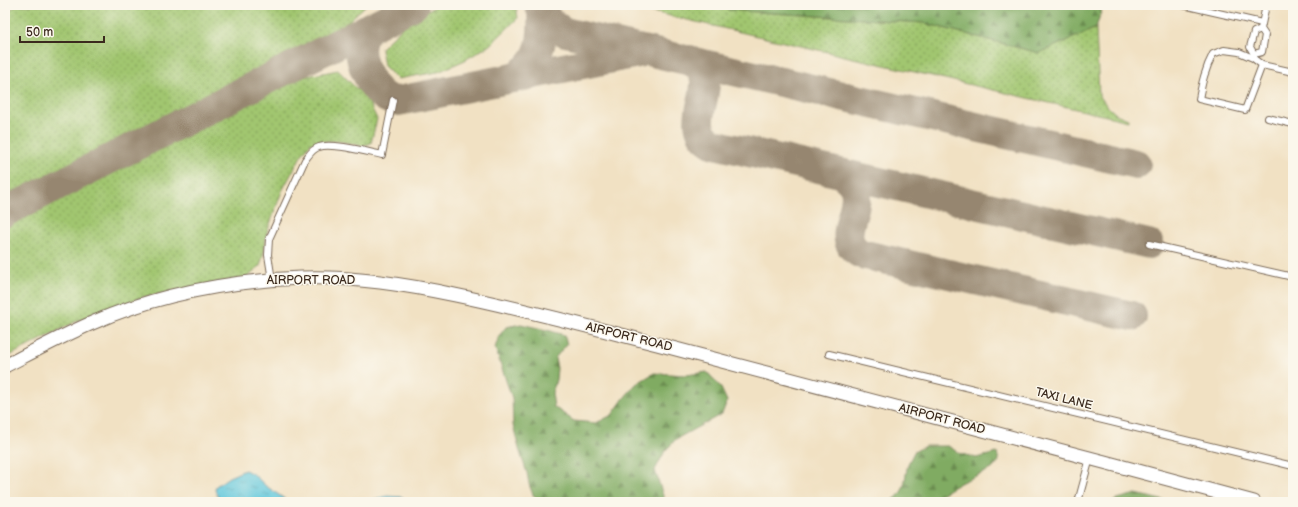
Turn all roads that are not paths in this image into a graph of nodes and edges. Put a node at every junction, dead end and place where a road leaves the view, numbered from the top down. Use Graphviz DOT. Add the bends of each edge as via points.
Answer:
graph roads {
  1 [pos="1183,5"];
  2 [pos="1266,5"];
  3 [pos="1261,26"];
  4 [pos="1253,56"];
  5 [pos="1262,65"];
  6 [pos="1293,72"];
  7 [pos="393,100"];
  8 [pos="1268,118"];
  9 [pos="1293,124"];
  10 [pos="1149,244"];
  11 [pos="1293,277"];
  12 [pos="272,280"];
  13 [pos="829,354"];
  14 [pos="5,366"];
  15 [pos="1090,458"];
  16 [pos="1293,466"];
  17 [pos="1078,502"];
  18 [pos="1254,502"];
  1 -- 3 [label="lane"];
  2 -- 3 [label="lane"];
  3 -- 4 [label="lane" via="1254,32 1250,48"];
  3 -- 4 [label="lane" via="1265,35 1262,52"];
  4 -- 5 [label="lane"];
  4 -- 5 [label="lane" via="1224,50 1213,54 1202,78 1199,99 1245,110"];
  5 -- 6 [label="lane"];
  7 -- 12 [label="lane" via="382,155 330,146 318,147 310,152 269,239 268,255"];
  8 -- 9 [label="lane"];
  10 -- 11 [label="lane"];
  12 -- 14 [label="street, AIRPORT ROAD" via="199,290 146,303 95,322"];
  12 -- 15 [label="street, AIRPORT ROAD" via="343,278 408,285 500,304 770,372"];
  13 -- 16 [label="lane, TAXI LANE"];
  15 -- 17 [label="lane"];
  15 -- 18 [label="street, AIRPORT ROAD"];
}
